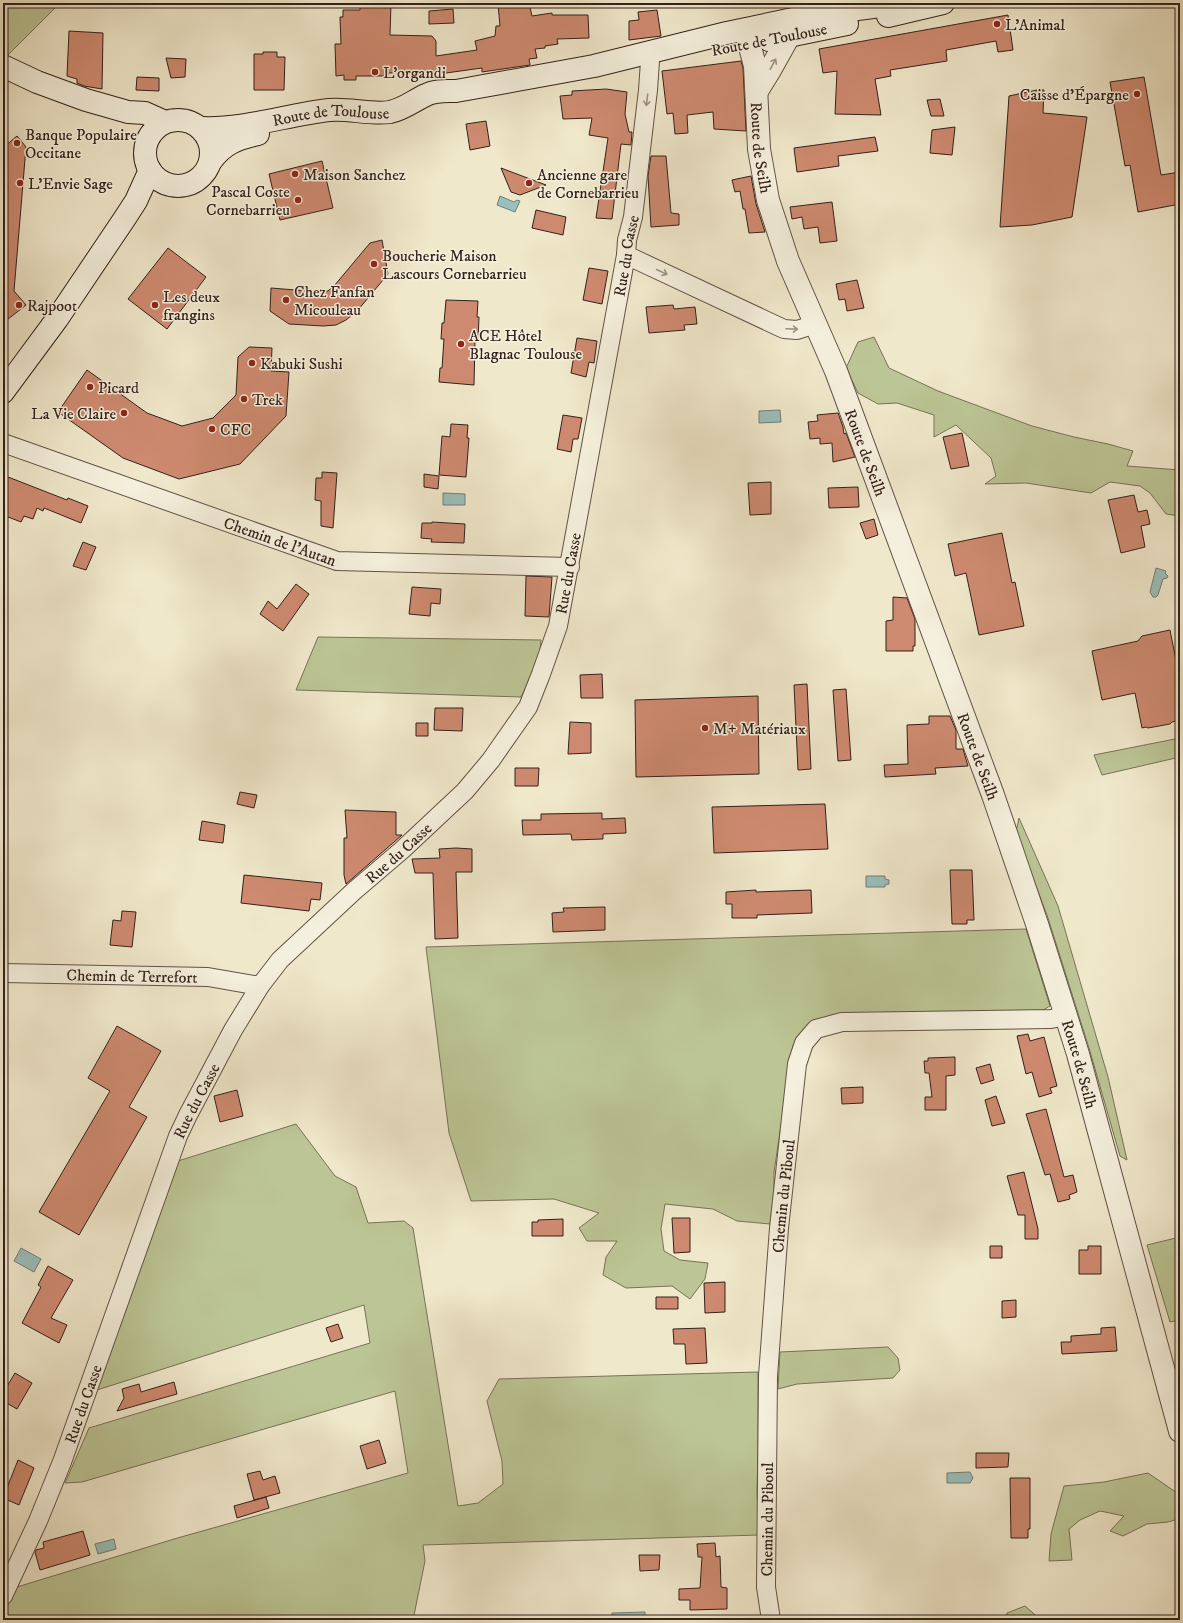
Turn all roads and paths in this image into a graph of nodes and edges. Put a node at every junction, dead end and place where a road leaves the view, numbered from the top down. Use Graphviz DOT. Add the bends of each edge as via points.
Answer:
graph roads {
  1 [pos="903,3"];
  2 [pos="943,3"];
  3 [pos="849,7"];
  4 [pos="820,9"];
  5 [pos="789,28"];
  6 [pos="750,43"];
  7 [pos="650,61"];
  8 [pos="3,66"];
  9 [pos="594,66"];
  10 [pos="456,91"];
  11 [pos="757,91"];
  12 [pos="128,112"];
  13 [pos="165,122"];
  14 [pos="202,128"];
  15 [pos="146,144"];
  16 [pos="211,160"];
  17 [pos="150,170"];
  18 [pos="169,185"];
  19 [pos="626,255"];
  20 [pos="82,283"];
  21 [pos="816,324"];
  22 [pos="3,392"];
  23 [pos="3,443"];
  24 [pos="570,567"];
  25 [pos="3,973"];
  26 [pos="260,986"];
  27 [pos="1066,1016"];
  28 [pos="1180,1431"];
  29 [pos="3,1596"];
  30 [pos="771,1620"];
  1 -- 3 [label="main road, Route de Toulouse"];
  2 -- 5 [label="main road, Route de Toulouse" via="904,13"];
  3 -- 4 [label="main road, Route de Toulouse"];
  3 -- 5 [label="main road" via="847,15 842,19"];
  4 -- 5 [label="main road, Route de Toulouse"];
  5 -- 6 [label="main road" via="761,34"];
  5 -- 9 [label="main road, Route de Toulouse" via="727,33"];
  11 -- 5 [label="main road, Route de Seilh, one-way"];
  6 -- 7 [label="main road, Route de Toulouse"];
  6 -- 11 [label="main road, Route de Seilh"];
  7 -- 9 [label="main road, Route de Toulouse"];
  7 -- 19 [label="street, Rue du Casse, one-way" via="633,217"];
  8 -- 12 [label="main road" via="37,82"];
  9 -- 10 [label="main road, Route de Toulouse"];
  10 -- 14 [label="main road, Route de Toulouse" via="426,95 407,106 388,112 330,110 232,127"];
  10 -- 16 [label="main road, Route de Toulouse" via="414,114 390,122 322,121 252,135 220,149"];
  11 -- 21 [label="main road, Route de Seilh" via="759,150 768,200 788,261"];
  12 -- 13 [label="main road" via="145,113"];
  12 -- 15 [label="main road"];
  13 -- 14 [label="main road" via="184,119"];
  13 -- 15 [label="main road" via="153,131"];
  14 -- 16 [label="main road" via="211,143"];
  15 -- 17 [label="main road" via="146,162"];
  16 -- 18 [label="main road" via="206,171 192,183 183,186"];
  17 -- 18 [label="main road" via="158,179"];
  17 -- 20 [label="main road" via="136,201"];
  18 -- 20 [label="main road" via="153,197 103,261"];
  19 -- 21 [label="street, one-way" via="784,329 797,330"];
  19 -- 24 [label="street, Rue du Casse"];
  20 -- 22 [label="main road"];
  21 -- 27 [label="main road, Route de Seilh" via="836,371 993,795"];
  23 -- 24 [label="street, Chemin de l'Autan" via="337,561"];
  24 -- 26 [label="street, Rue du Casse" via="558,626 528,707 495,754 465,791 310,930 280,960"];
  25 -- 26 [label="street, Chemin de Terrefort" via="208,976"];
  26 -- 29 [label="street, Rue du Casse" via="233,1030 178,1136 62,1462"];
  27 -- 28 [label="main road, Route de Seilh"];
  27 -- 30 [label="street, Chemin du Piboul" via="1051,1019 842,1022 816,1028 804,1043 797,1064 789,1127 768,1376 766,1587"];
}
